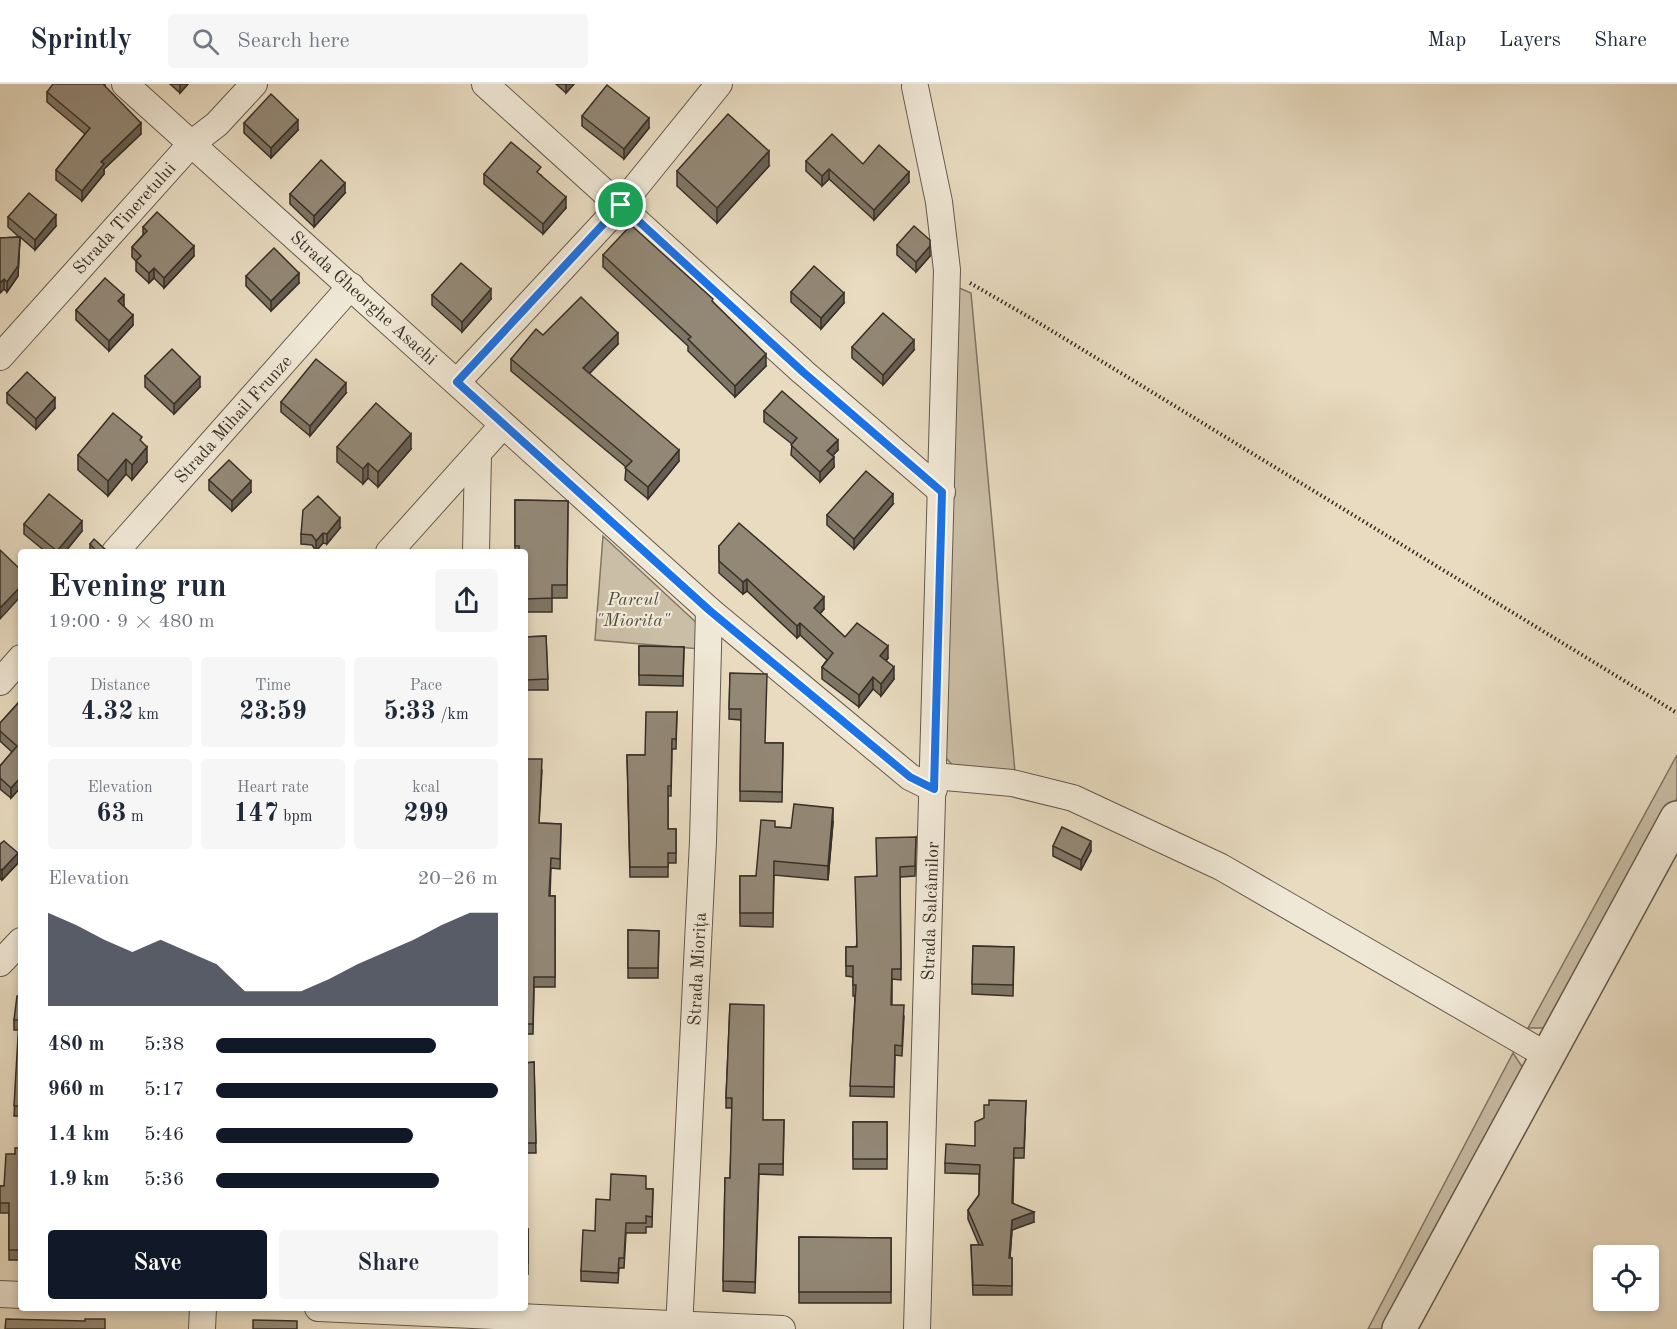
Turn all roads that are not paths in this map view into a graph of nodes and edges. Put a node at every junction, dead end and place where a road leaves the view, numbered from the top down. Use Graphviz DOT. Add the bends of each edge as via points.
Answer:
graph roads {
  1 [pos="125,84"];
  2 [pos="254,84"];
  3 [pos="485,84"];
  4 [pos="719,84"];
  5 [pos="915,87"];
  6 [pos="191,144"];
  7 [pos="621,205"];
  8 [pos="351,286"];
  9 [pos="0,357"];
  10 [pos="457,382"];
  11 [pos="504,425"];
  12 [pos="478,454"];
  13 [pos="942,492"];
  14 [pos="118,549"];
  15 [pos="392,549"];
  16 [pos="476,549"];
  17 [pos="709,610"];
  18 [pos="18,661"];
  19 [pos="0,682"];
  20 [pos="934,782"];
  21 [pos="1677,818"];
  22 [pos="18,944"];
  23 [pos="0,963"];
  24 [pos="1546,1055"];
  25 [pos="0,1294"];
  26 [pos="18,1295"];
  27 [pos="203,1311"];
  28 [pos="358,1311"];
  29 [pos="438,1317"];
  30 [pos="680,1327"];
  31 [pos="202,1329"];
  32 [pos="782,1329"];
  33 [pos="917,1329"];
  34 [pos="1399,1329"];
  1 -- 6 [label="street, Strada Gheorghe Asachi"];
  2 -- 6 [label="street, Strada Tineretului" via="217,124"];
  3 -- 7 [label="street"];
  4 -- 7 [label="street"];
  5 -- 13 [label="street, Strada Salcâmilor" via="939,202 947,270"];
  6 -- 8 [label="street, Strada Gheorghe Asachi"];
  6 -- 9 [label="street, Strada Tineretului"];
  7 -- 10 [label="street"];
  7 -- 13 [label="street" via="803,372"];
  8 -- 10 [label="street, Strada Gheorghe Asachi"];
  8 -- 14 [label="street, Strada Mihail Frunze"];
  10 -- 11 [label="street, Strada Gheorghe Asachi"];
  11 -- 12 [label="street"];
  11 -- 17 [label="street, Strada Gheorghe Asachi"];
  12 -- 15 [label="street"];
  12 -- 16 [label="street"];
  13 -- 20 [label="street, Strada Salcâmilor"];
  17 -- 20 [label="street, Strada Gheorghe Asachi" via="910,777"];
  17 -- 30 [label="street, Strada Miorița"];
  18 -- 19 [label="street"];
  20 -- 24 [label="street" via="1012,783 1073,798 1221,867"];
  20 -- 33 [label="street, Strada Salcâmilor"];
  21 -- 24 [label="street"];
  22 -- 23 [label="street"];
  24 -- 34 [label="street"];
  25 -- 26 [label="street"];
  27 -- 31 [label="street"];
  28 -- 29 [label="street"];
  29 -- 30 [label="street"];
  30 -- 32 [label="street"];
}
